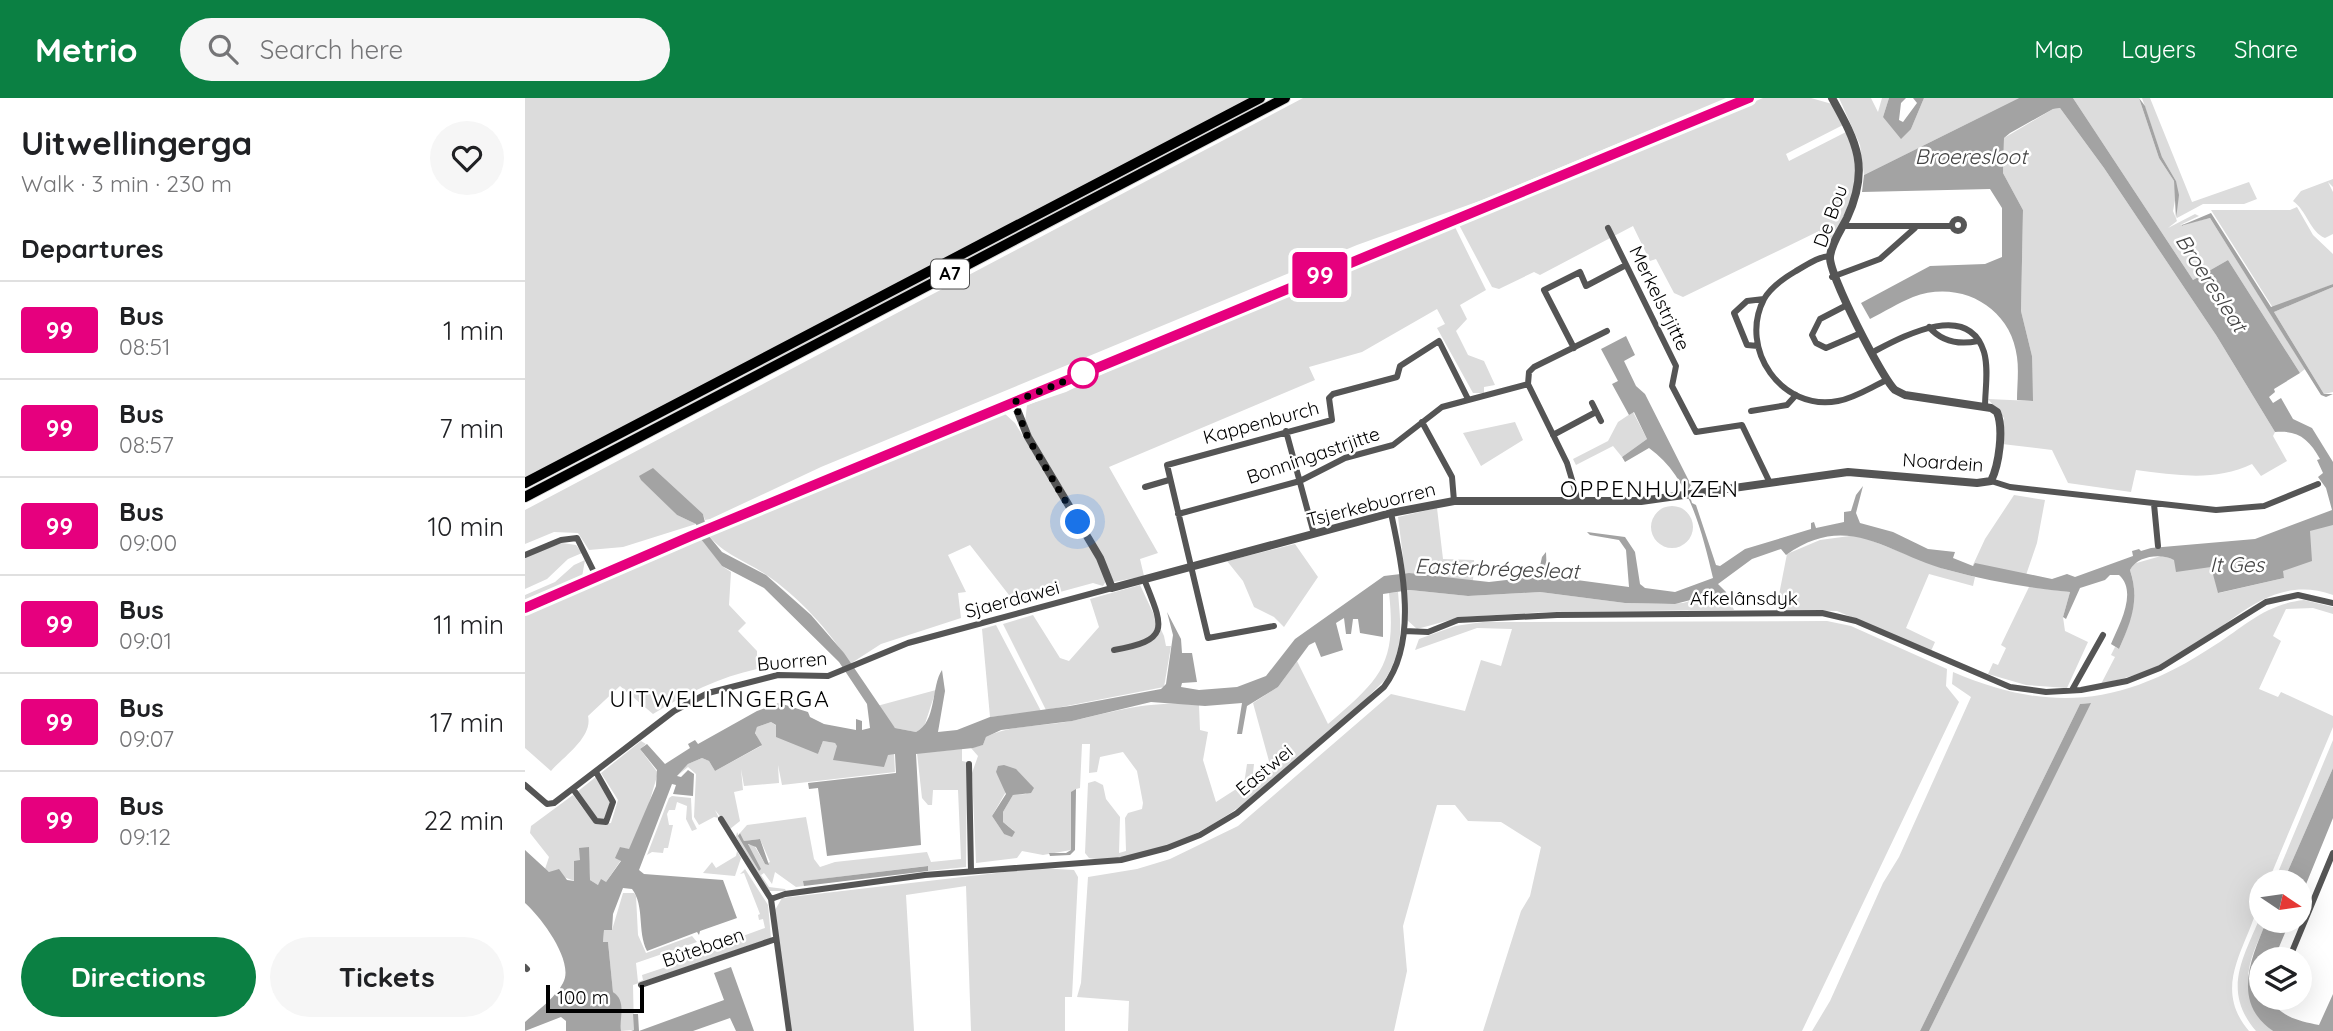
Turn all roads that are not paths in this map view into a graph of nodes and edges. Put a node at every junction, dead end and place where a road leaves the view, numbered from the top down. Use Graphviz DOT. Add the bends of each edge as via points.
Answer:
graph roads {
  1 [pos="1260,98"];
  2 [pos="1285,98"];
  3 [pos="1749,98"];
  4 [pos="1832,98"];
  5 [pos="1843,226"];
  6 [pos="1952,226"];
  7 [pos="1916,228"];
  8 [pos="1608,229"];
  9 [pos="1830,256"];
  10 [pos="1626,265"];
  11 [pos="1832,277"];
  12 [pos="1764,299"];
  13 [pos="1847,304"];
  14 [pos="1929,327"];
  15 [pos="1607,331"];
  16 [pos="1861,333"];
  17 [pos="1978,341"];
  18 [pos="1758,346"];
  19 [pos="1574,348"];
  20 [pos="1873,352"];
  21 [pos="1887,380"];
  22 [pos="1528,384"];
  23 [pos="1795,396"];
  24 [pos="1468,399"];
  25 [pos="1014,402"];
  26 [pos="1592,403"];
  27 [pos="1985,407"];
  28 [pos="1751,411"];
  29 [pos="1596,412"];
  30 [pos="1601,421"];
  31 [pos="1422,422"];
  32 [pos="1286,432"];
  33 [pos="1553,435"];
  34 [pos="1169,480"];
  35 [pos="1300,481"];
  36 [pos="1991,481"];
  37 [pos="1770,483"];
  38 [pos="525,484"];
  39 [pos="2318,484"];
  40 [pos="1145,487"];
  41 [pos="525,497"];
  42 [pos="1578,500"];
  43 [pos="1454,501"];
  44 [pos="2154,503"];
  45 [pos="1391,513"];
  46 [pos="1178,514"];
  47 [pos="1314,534"];
  48 [pos="2158,546"];
  49 [pos="525,555"];
  50 [pos="1192,566"];
  51 [pos="597,578"];
  52 [pos="1144,579"];
  53 [pos="1112,588"];
  54 [pos="2333,603"];
  55 [pos="525,608"];
  56 [pos="1274,626"];
  57 [pos="1404,631"];
  58 [pos="2103,635"];
  59 [pos="888,650"];
  60 [pos="1114,650"];
  61 [pos="2072,691"];
  62 [pos="969,764"];
  63 [pos="596,772"];
  64 [pos="525,785"];
  65 [pos="573,789"];
  66 [pos="721,819"];
  67 [pos="2333,853"];
  68 [pos="971,871"];
  69 [pos="771,899"];
  70 [pos="776,939"];
  71 [pos="2295,947"];
  72 [pos="641,985"];
  73 [pos="789,1031"];
  1 -- 38 [label="highway, A7"];
  2 -- 41 [label="highway, A7"];
  3 -- 25 [label="street"];
  4 -- 5 [label="street, De Bou" via="1860,161 1858,192"];
  5 -- 7 [label="street"];
  5 -- 9 [label="street, De Bou"];
  6 -- 7 [label="street"];
  7 -- 11 [label="street" via="1880,259"];
  8 -- 10 [label="street, Merkelstrjitte"];
  9 -- 11 [label="street, De Bou"];
  9 -- 12 [label="street" via="1781,280"];
  10 -- 19 [label="street" via="1586,286 1580,272 1544,290"];
  10 -- 37 [label="street, Merkelstrjitte" via="1676,366 1672,386 1696,432 1742,425"];
  11 -- 13 [label="street, De Bou"];
  12 -- 18 [label="street"];
  12 -- 18 [label="street" via="1747,301 1734,313 1747,345"];
  13 -- 16 [label="street, De Bou"];
  13 -- 16 [label="street" via="1820,319 1811,335 1826,348"];
  14 -- 17 [label="street" via="1956,326"];
  14 -- 17 [label="street" via="1943,339 1964,344"];
  14 -- 20 [label="street"];
  15 -- 19 [label="street"];
  16 -- 20 [label="street, De Bou"];
  17 -- 27 [label="street" via="1985,363"];
  18 -- 23 [label="street" via="1770,375"];
  19 -- 22 [label="street" via="1531,369"];
  20 -- 21 [label="street, De Bou"];
  21 -- 23 [label="street" via="1838,401"];
  21 -- 27 [label="street" via="1905,395"];
  22 -- 24 [label="street, Bonningastrjitte"];
  22 -- 33 [label="street"];
  23 -- 28 [label="street" via="1787,405"];
  24 -- 31 [label="street, Bonningastrjitte" via="1442,407"];
  24 -- 32 [label="street, Kappenburch" via="1439,341 1400,366 1397,377 1333,394 1329,398 1332,420"];
  25 -- 51 [label="street"];
  25 -- 53 [label="street" via="1028,438 1100,558"];
  26 -- 29 [label="street"];
  27 -- 36 [label="street" via="1999,417"];
  29 -- 30 [label="street"];
  29 -- 33 [label="street"];
  31 -- 35 [label="street, Bonningastrjitte" via="1393,445 1345,458"];
  31 -- 43 [label="street" via="1452,477"];
  32 -- 34 [label="street, Kappenburch" via="1171,462 1167,465"];
  32 -- 35 [label="street"];
  33 -- 42 [label="street"];
  34 -- 40 [label="street"];
  34 -- 46 [label="street"];
  35 -- 46 [label="street, Bonningastrjitte"];
  35 -- 47 [label="street"];
  36 -- 37 [label="street, Noardein" via="1863,472"];
  36 -- 44 [label="street, Noardein" via="2010,488"];
  37 -- 42 [label="street, Tsjerkebuorren" via="1683,498"];
  39 -- 44 [label="street, Noardein" via="2254,507 2216,510"];
  42 -- 43 [label="street, Tsjerkebuorren"];
  43 -- 45 [label="street, Tsjerkebuorren"];
  44 -- 48 [label="street"];
  45 -- 47 [label="street, Tsjerkebuorren"];
  45 -- 57 [label="street, Eastwei"];
  46 -- 50 [label="street"];
  47 -- 50 [label="street, Tsjerkebuorren"];
  49 -- 51 [label="street" via="577,538"];
  50 -- 52 [label="street, Sjaerdawei"];
  50 -- 56 [label="street" via="1208,638"];
  51 -- 55 [label="street"];
  52 -- 53 [label="street, Sjaerdawei"];
  52 -- 60 [label="street" via="1158,629 1145,645"];
  53 -- 59 [label="street, Sjaerdawei"];
  54 -- 61 [label="street, Afkelânsdyk" via="2298,595 2266,602 2160,668 2127,681"];
  57 -- 61 [label="street, Afkelânsdyk" via="1428,632 1458,620 1520,617 1822,613 1856,621 2010,687"];
  57 -- 68 [label="street, Eastwei" via="1395,673 1384,687 1262,793 1200,835 1121,860"];
  58 -- 61 [label="street"];
  59 -- 63 [label="street, Buorren" via="822,677 761,677 708,693 674,710"];
  62 -- 68 [label="street"];
  63 -- 65 [label="street, Buorren"];
  63 -- 65 [label="street" via="613,802 606,822 596,821"];
  64 -- 65 [label="street, Buorren" via="547,804"];
  66 -- 69 [label="street"];
  67 -- 71 [label="street"];
  68 -- 69 [label="street, Eastwei" via="802,891"];
  69 -- 70 [label="street"];
  70 -- 72 [label="street, Bûtebaen"];
  70 -- 73 [label="street"];
}
